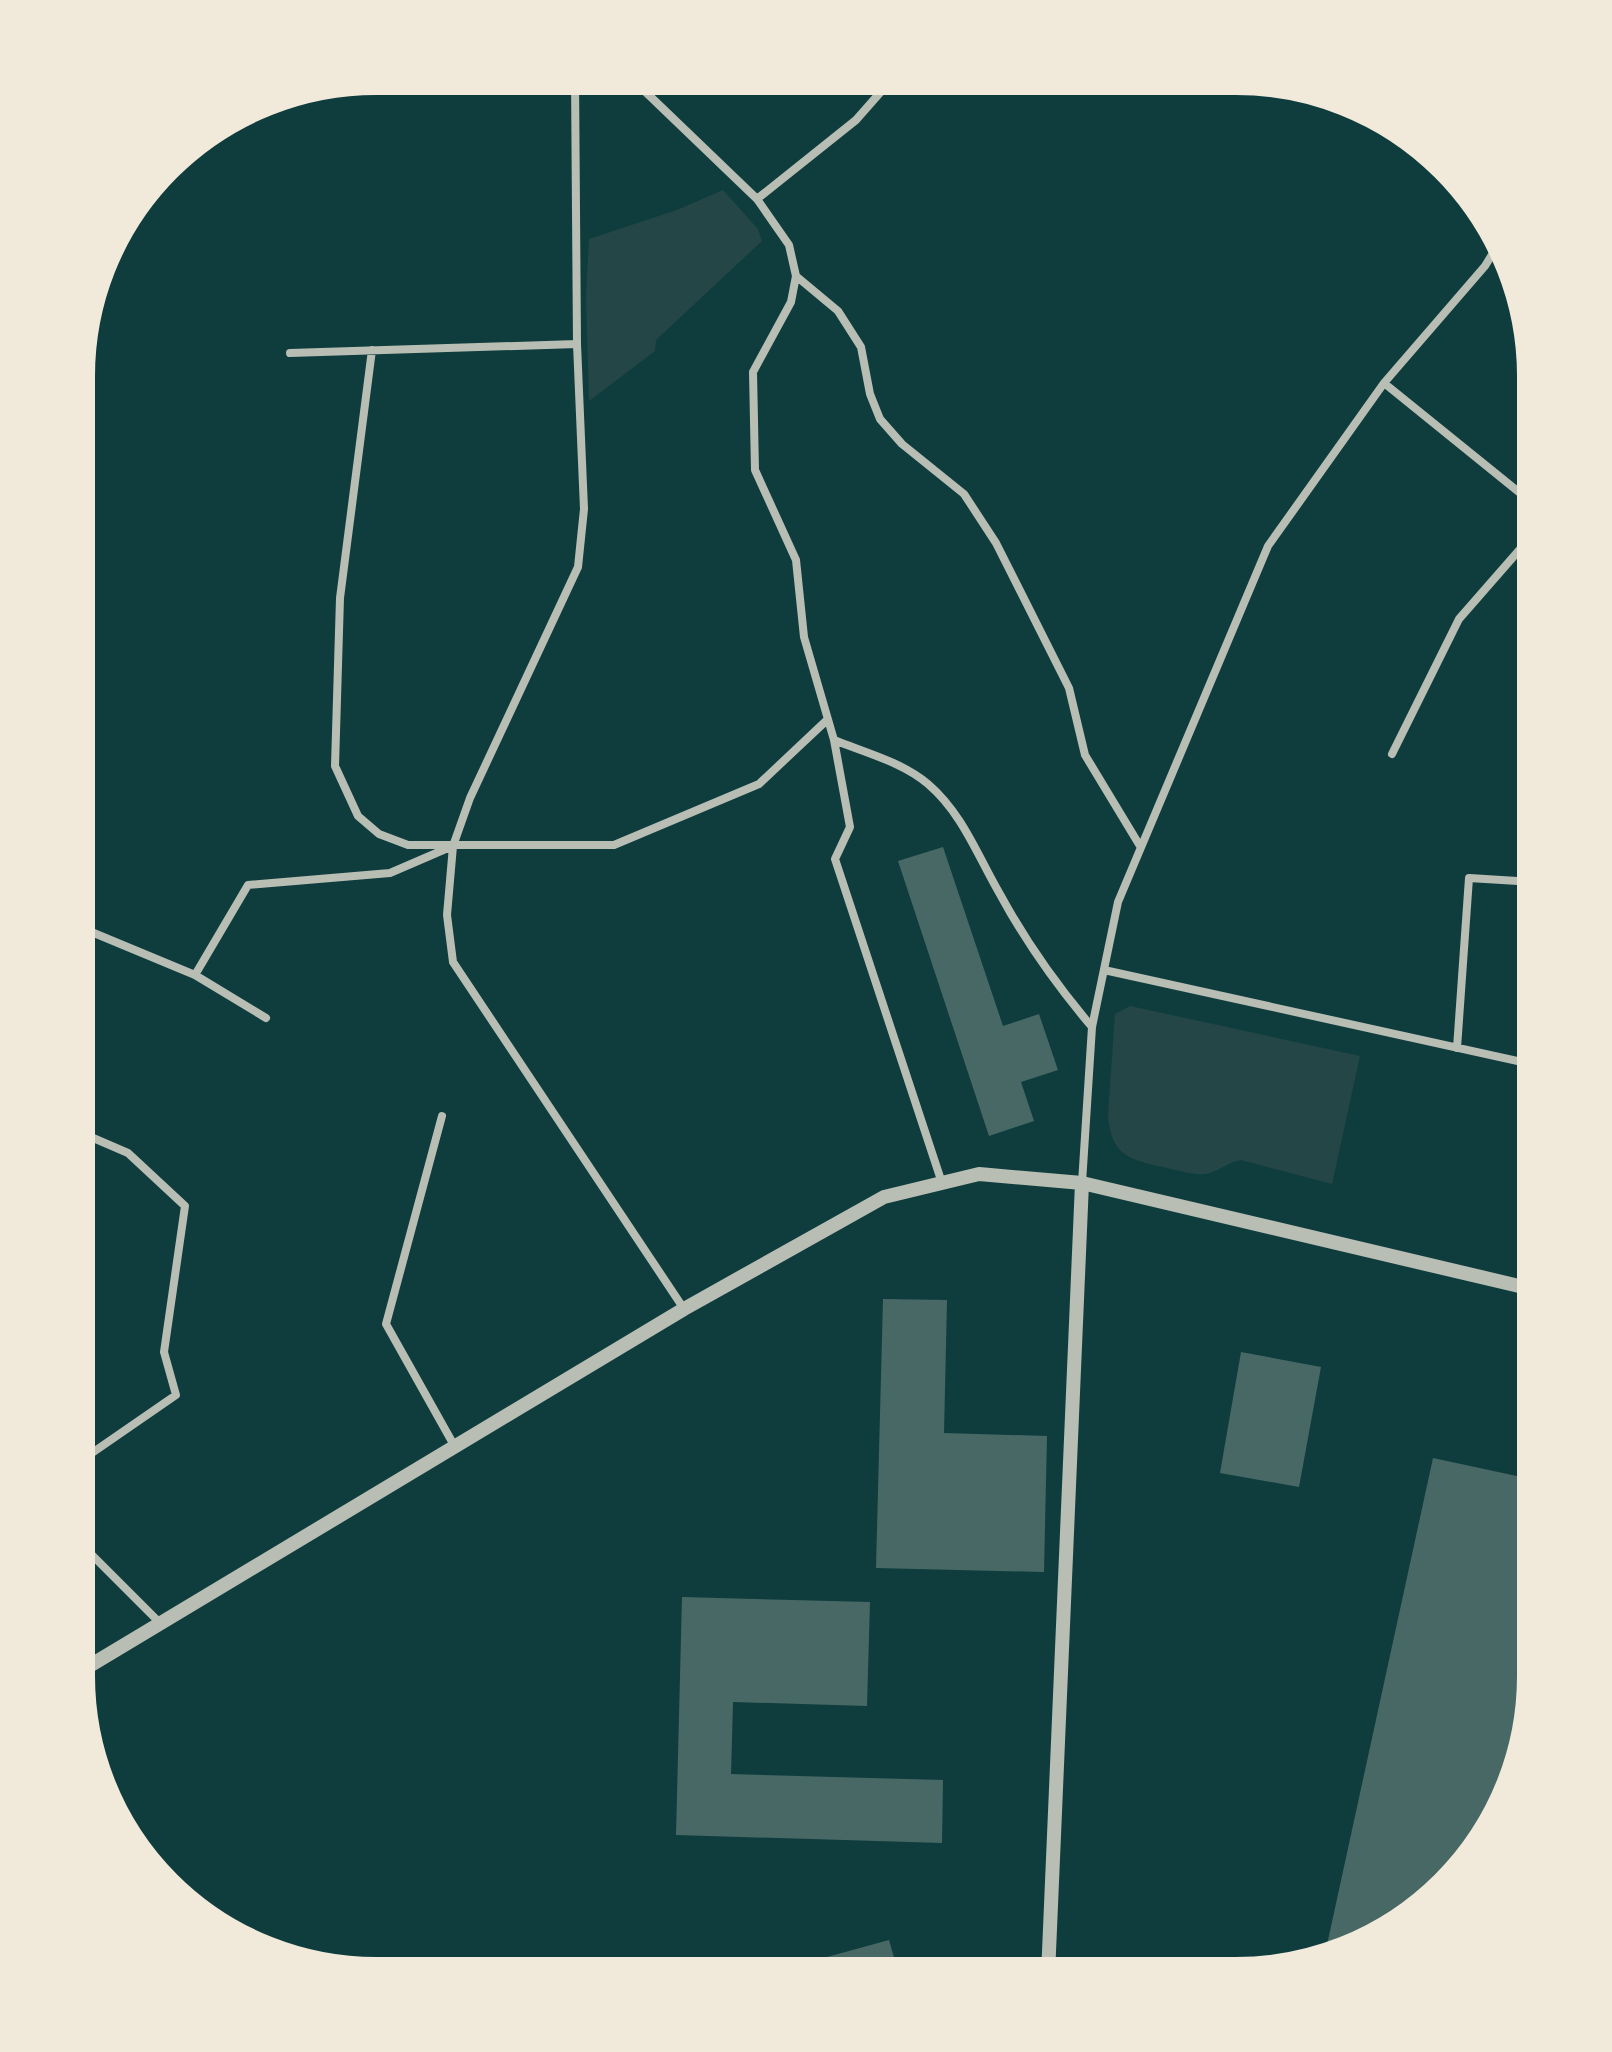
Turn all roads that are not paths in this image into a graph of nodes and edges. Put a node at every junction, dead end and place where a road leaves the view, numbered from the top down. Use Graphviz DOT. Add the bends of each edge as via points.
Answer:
graph roads {
  1 [pos="575,90"];
  2 [pos="644,90"];
  3 [pos="882,90"];
  4 [pos="757,199"];
  5 [pos="1493,253"];
  6 [pos="796,276"];
  7 [pos="577,344"];
  8 [pos="372,350"];
  9 [pos="290,353"];
  10 [pos="1384,383"];
  11 [pos="1522,495"];
  12 [pos="1522,547"];
  13 [pos="827,720"];
  14 [pos="834,740"];
  15 [pos="1392,754"];
  16 [pos="453,846"];
  17 [pos="1140,846"];
  18 [pos="1522,881"];
  19 [pos="90,931"];
  20 [pos="1104,970"];
  21 [pos="195,975"];
  22 [pos="266,1018"];
  23 [pos="1092,1027"];
  24 [pos="1457,1048"];
  25 [pos="1522,1062"];
  26 [pos="442,1116"];
  27 [pos="90,1137"];
  28 [pos="942,1183"];
  29 [pos="1082,1183"];
  30 [pos="1522,1287"];
  31 [pos="684,1309"];
  32 [pos="455,1447"];
  33 [pos="90,1454"];
  34 [pos="90,1553"];
  35 [pos="160,1623"];
  36 [pos="90,1666"];
  37 [pos="1049,1962"];
  1 -- 7 [label="street"];
  2 -- 4 [label="street"];
  3 -- 4 [label="street" via="856,120"];
  4 -- 6 [label="street" via="789,245"];
  5 -- 10 [label="street"];
  6 -- 13 [label="street" via="791,302 753,372 755,470 796,560 804,637"];
  6 -- 17 [label="street" via="838,311 861,347 880,419 964,494 996,543 1069,688 1085,755"];
  7 -- 8 [label="street"];
  7 -- 16 [label="street" via="584,509 578,567 470,798"];
  8 -- 9 [label="street"];
  8 -- 16 [label="street" via="340,598 335,766 358,816 379,834 408,845"];
  10 -- 11 [label="street"];
  10 -- 17 [label="street" via="1268,546"];
  12 -- 15 [label="street" via="1459,619"];
  13 -- 14 [label="street"];
  13 -- 16 [label="street" via="759,784 614,845"];
  14 -- 23 [label="street" via="926,783 959,817 1002,899"];
  14 -- 28 [label="street" via="850,827 835,859"];
  16 -- 21 [label="street" via="390,873 248,885"];
  16 -- 31 [label="street" via="447,915 453,962"];
  17 -- 20 [label="street" via="1118,902"];
  18 -- 24 [label="street" via="1469,878"];
  19 -- 21 [label="street"];
  20 -- 23 [label="street"];
  20 -- 24 [label="street"];
  21 -- 22 [label="street"];
  23 -- 29 [label="street"];
  24 -- 25 [label="street"];
  26 -- 32 [label="street" via="386,1324"];
  27 -- 33 [label="street" via="128,1153 185,1206 164,1352 176,1395"];
  28 -- 29 [label="street" via="979,1174"];
  28 -- 31 [label="street" via="884,1197"];
  29 -- 30 [label="street"];
  29 -- 37 [label="street"];
  31 -- 32 [label="street"];
  32 -- 35 [label="street"];
  34 -- 35 [label="street"];
  35 -- 36 [label="street"];
}
